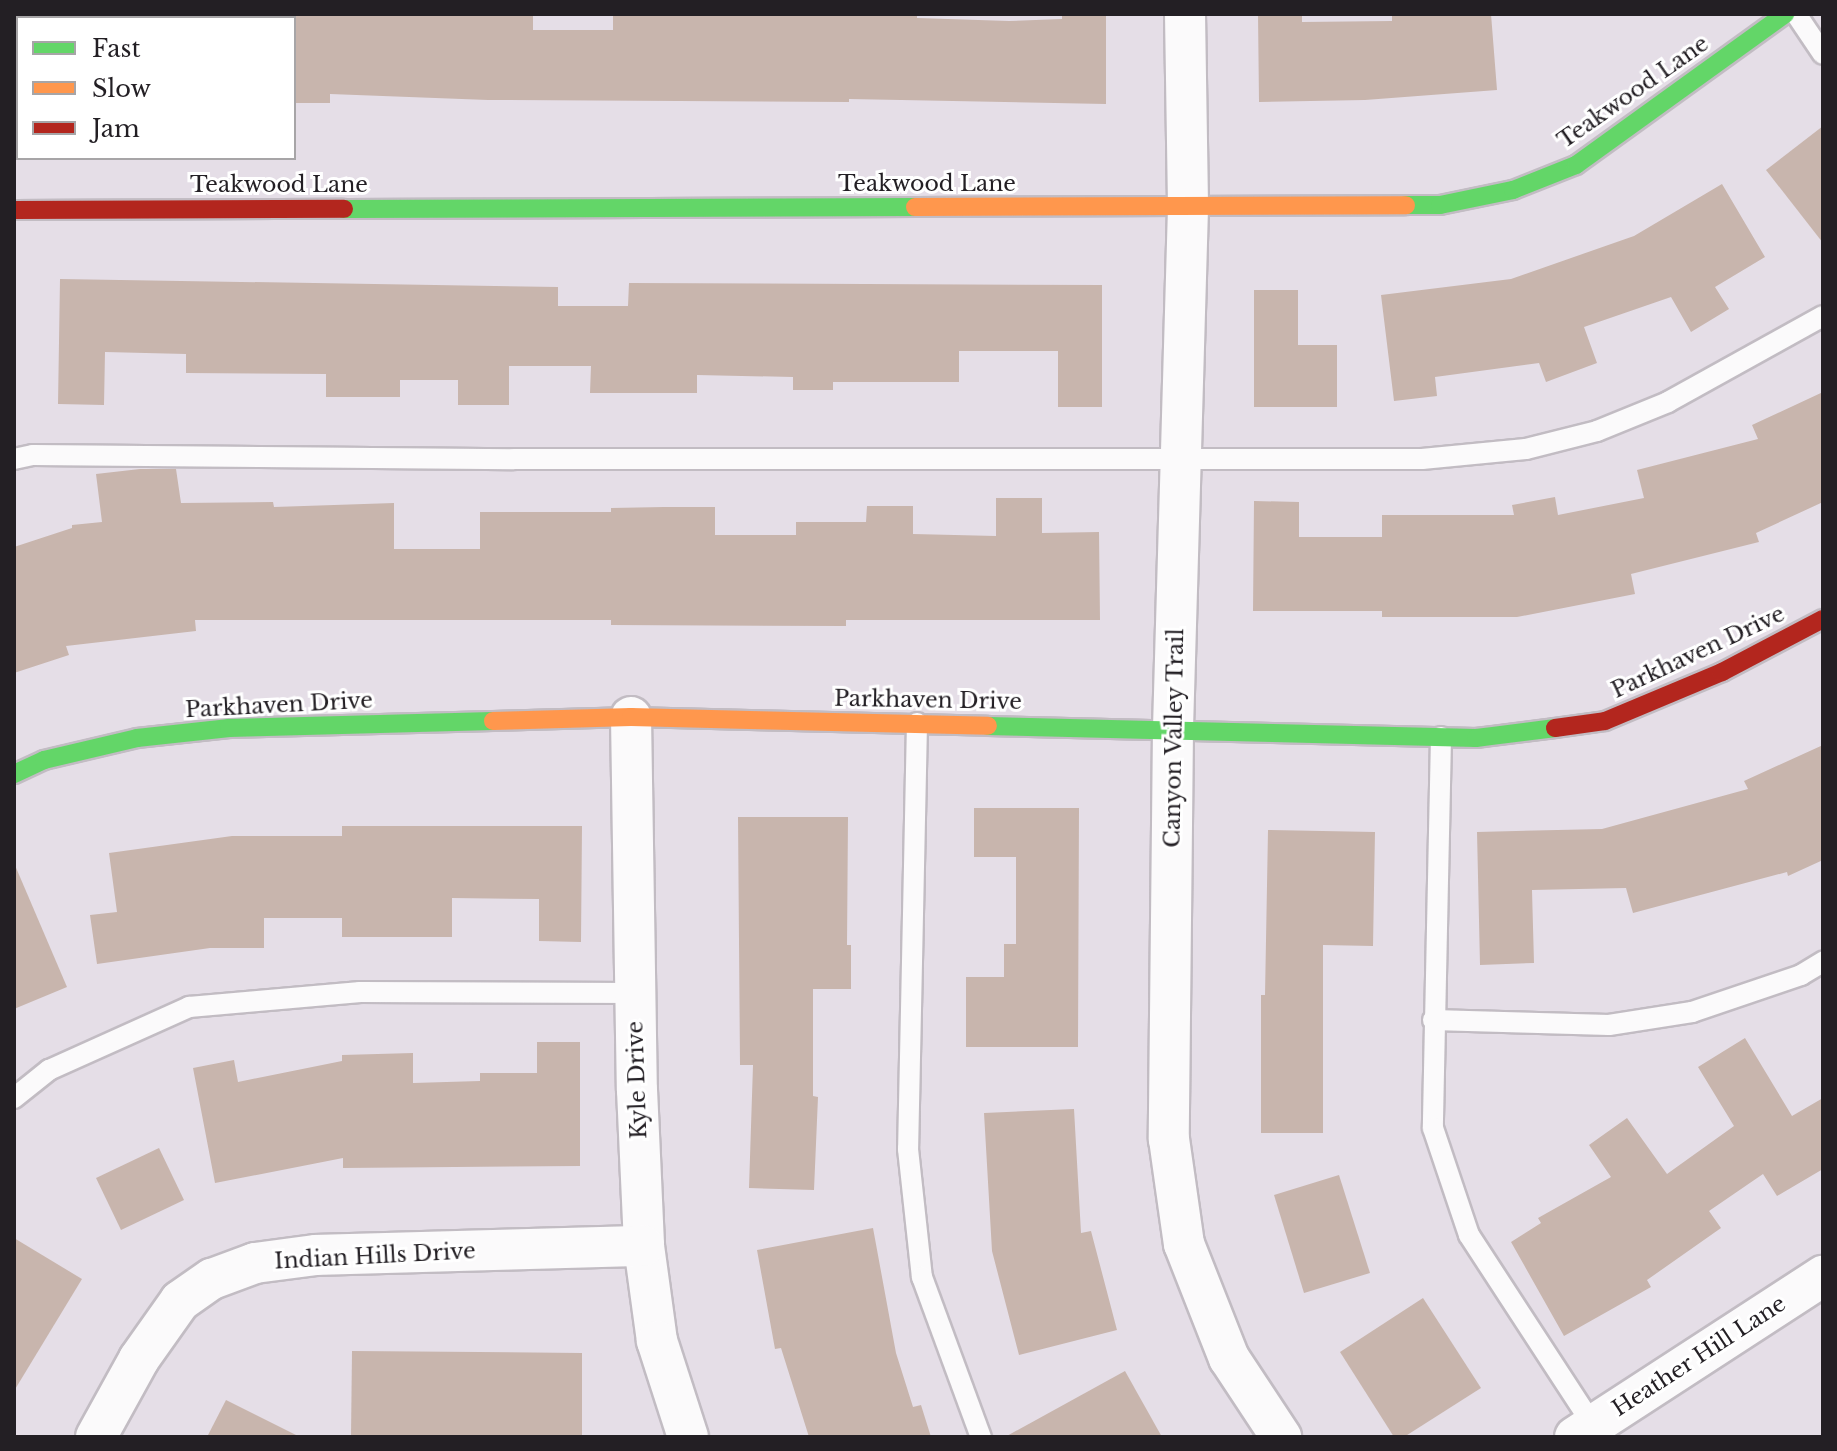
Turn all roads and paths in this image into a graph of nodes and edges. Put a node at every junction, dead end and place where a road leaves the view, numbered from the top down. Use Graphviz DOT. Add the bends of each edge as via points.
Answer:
graph roads {
  1 [pos="1185,14"];
  2 [pos="1785,14"];
  3 [pos="1796,14"];
  4 [pos="1823,54"];
  5 [pos="1188,208"];
  6 [pos="14,210"];
  7 [pos="1823,316"];
  8 [pos="1181,458"];
  9 [pos="14,459"];
  10 [pos="1823,619"];
  11 [pos="631,717"];
  12 [pos="917,723"];
  13 [pos="1173,729"];
  14 [pos="1441,737"];
  15 [pos="14,774"];
  16 [pos="1823,962"];
  17 [pos="635,993"];
  18 [pos="1433,1020"];
  19 [pos="14,1098"];
  20 [pos="644,1246"];
  21 [pos="1823,1276"];
  22 [pos="1584,1431"];
  23 [pos="96,1437"];
  24 [pos="688,1437"];
  25 [pos="981,1437"];
  26 [pos="1281,1437"];
  1 -- 5 [label="street, Canyon Valley Trail"];
  2 -- 5 [label="street, Teakwood Lane" via="1576,165 1513,190 1440,205"];
  3 -- 4 [label="lane"];
  5 -- 6 [label="street, Teakwood Lane"];
  5 -- 8 [label="street, Canyon Valley Trail"];
  7 -- 8 [label="lane" via="1668,402 1597,431 1526,449 1422,459"];
  8 -- 9 [label="lane"];
  8 -- 13 [label="street, Canyon Valley Trail"];
  10 -- 14 [label="street, Parkhaven Drive" via="1722,672 1605,721 1476,738"];
  11 -- 12 [label="street, Parkhaven Drive"];
  11 -- 15 [label="street, Parkhaven Drive" via="229,728 137,738 44,760"];
  11 -- 17 [label="street, Kyle Drive"];
  12 -- 13 [label="street, Parkhaven Drive"];
  12 -- 25 [label="lane" via="908,1149 922,1277"];
  13 -- 14 [label="street, Parkhaven Drive"];
  13 -- 26 [label="street, Canyon Valley Trail" via="1169,1139 1184,1244 1229,1358"];
  14 -- 18 [label="lane"];
  16 -- 18 [label="lane" via="1801,975 1692,1012 1609,1025"];
  17 -- 19 [label="lane" via="360,992 189,1007 49,1070"];
  17 -- 20 [label="street, Kyle Drive"];
  18 -- 22 [label="lane" via="1433,1128 1469,1235"];
  20 -- 23 [label="street, Indian Hills Drive" via="316,1255 255,1263 212,1279 180,1301 139,1359"];
  20 -- 24 [label="street, Kyle Drive" via="657,1341"];
  21 -- 22 [label="street, Heather Hill Lane"];
}
